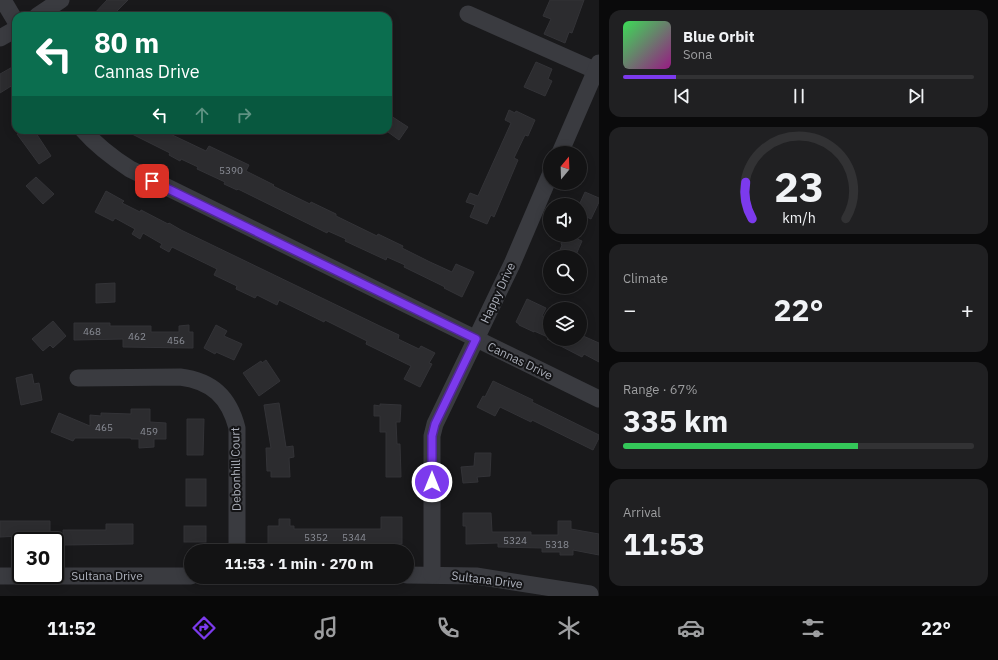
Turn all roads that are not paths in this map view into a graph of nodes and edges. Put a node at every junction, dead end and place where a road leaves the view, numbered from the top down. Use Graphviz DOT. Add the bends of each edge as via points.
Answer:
graph roads {
  1 [pos="3,0"];
  2 [pos="61,0"];
  3 [pos="43,12"];
  4 [pos="468,14"];
  5 [pos="12,15"];
  6 [pos="12,31"];
  7 [pos="0,38"];
  8 [pos="598,68"];
  9 [pos="87,134"];
  10 [pos="563,146"];
  11 [pos="544,190"];
  12 [pos="476,339"];
  13 [pos="78,378"];
  14 [pos="599,399"];
  15 [pos="237,544"];
  16 [pos="414,575"];
  17 [pos="432,575"];
  18 [pos="0,576"];
  19 [pos="184,576"];
  20 [pos="590,594"];
  1 -- 5 [label="street"];
  2 -- 3 [label="street"];
  4 -- 8 [label="street"];
  6 -- 7 [label="street"];
  8 -- 10 [label="street"];
  9 -- 12 [label="street, Cannas Drive" via="130,170"];
  11 -- 12 [label="street, Happy Drive"];
  12 -- 14 [label="street, Cannas Drive"];
  12 -- 17 [label="street, Happy Drive" via="435,424 432,436"];
  13 -- 15 [label="street, Debonhill Court" via="191,378 203,382 222,396 229,406 237,428"];
  16 -- 17 [label="street, Sultana Drive"];
  17 -- 20 [label="street, Sultana Drive" via="476,576"];
  18 -- 19 [label="street, Sultana Drive"];
}
